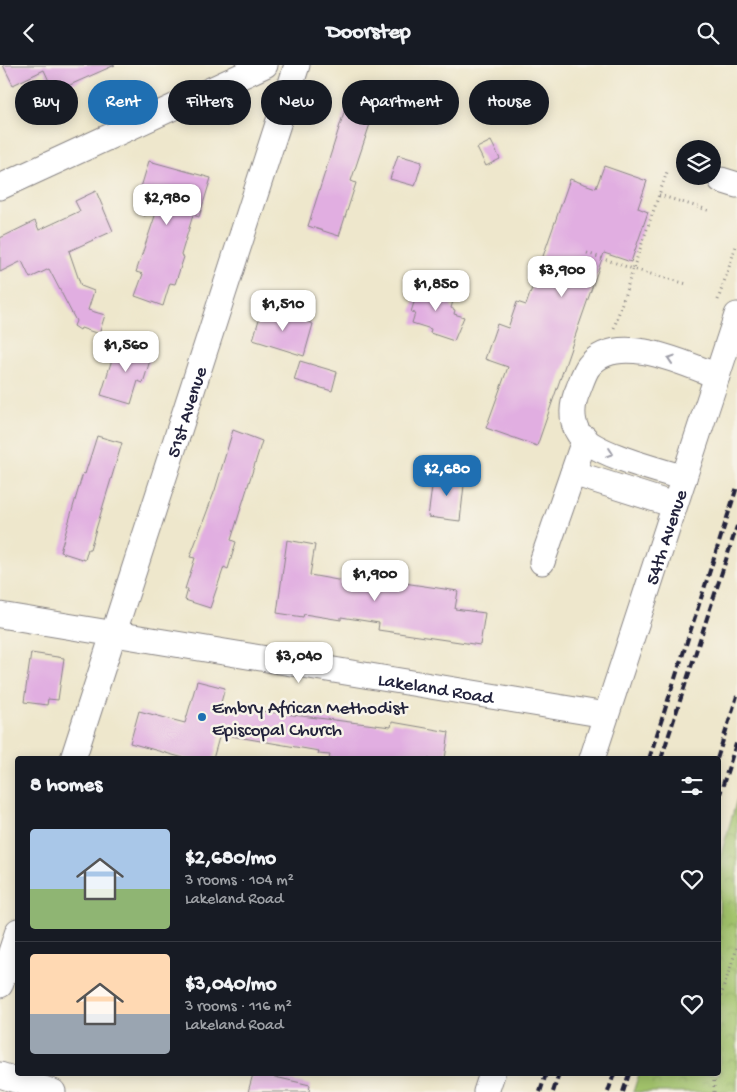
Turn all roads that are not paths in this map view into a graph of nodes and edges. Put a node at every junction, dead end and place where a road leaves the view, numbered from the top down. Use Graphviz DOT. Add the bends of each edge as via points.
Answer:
graph roads {
  1 [pos="265,65"];
  2 [pos="297,65"];
  3 [pos="0,187"];
  4 [pos="737,315"];
  5 [pos="717,376"];
  6 [pos="585,438"];
  7 [pos="572,473"];
  8 [pos="684,478"];
  9 [pos="674,505"];
  10 [pos="542,562"];
  11 [pos="0,615"];
  12 [pos="113,634"];
  13 [pos="606,715"];
  14 [pos="74,756"];
  15 [pos="593,756"];
  16 [pos="15,940"];
  17 [pos="0,985"];
  18 [pos="0,1075"];
  19 [pos="491,1076"];
  20 [pos="52,1092"];
  21 [pos="486,1092"];
  1 -- 3 [label="street"];
  2 -- 12 [label="street, 51st Avenue"];
  4 -- 5 [label="street, 54th Avenue"];
  5 -- 6 [label="street, one-way" via="648,351 610,350 589,365 577,393 572,414"];
  5 -- 8 [label="street, 54th Avenue"];
  6 -- 7 [label="street"];
  6 -- 8 [label="street, one-way" via="599,450"];
  7 -- 9 [label="street"];
  7 -- 10 [label="street"];
  8 -- 9 [label="street, 54th Avenue"];
  9 -- 13 [label="street, 54th Avenue"];
  11 -- 12 [label="street, Lakeland Road"];
  12 -- 13 [label="street, Lakeland Road"];
  12 -- 14 [label="street, 51st Avenue"];
  13 -- 15 [label="street, 54th Avenue"];
  16 -- 17 [label="street"];
  18 -- 20 [label="street"];
  19 -- 21 [label="street"];
}
